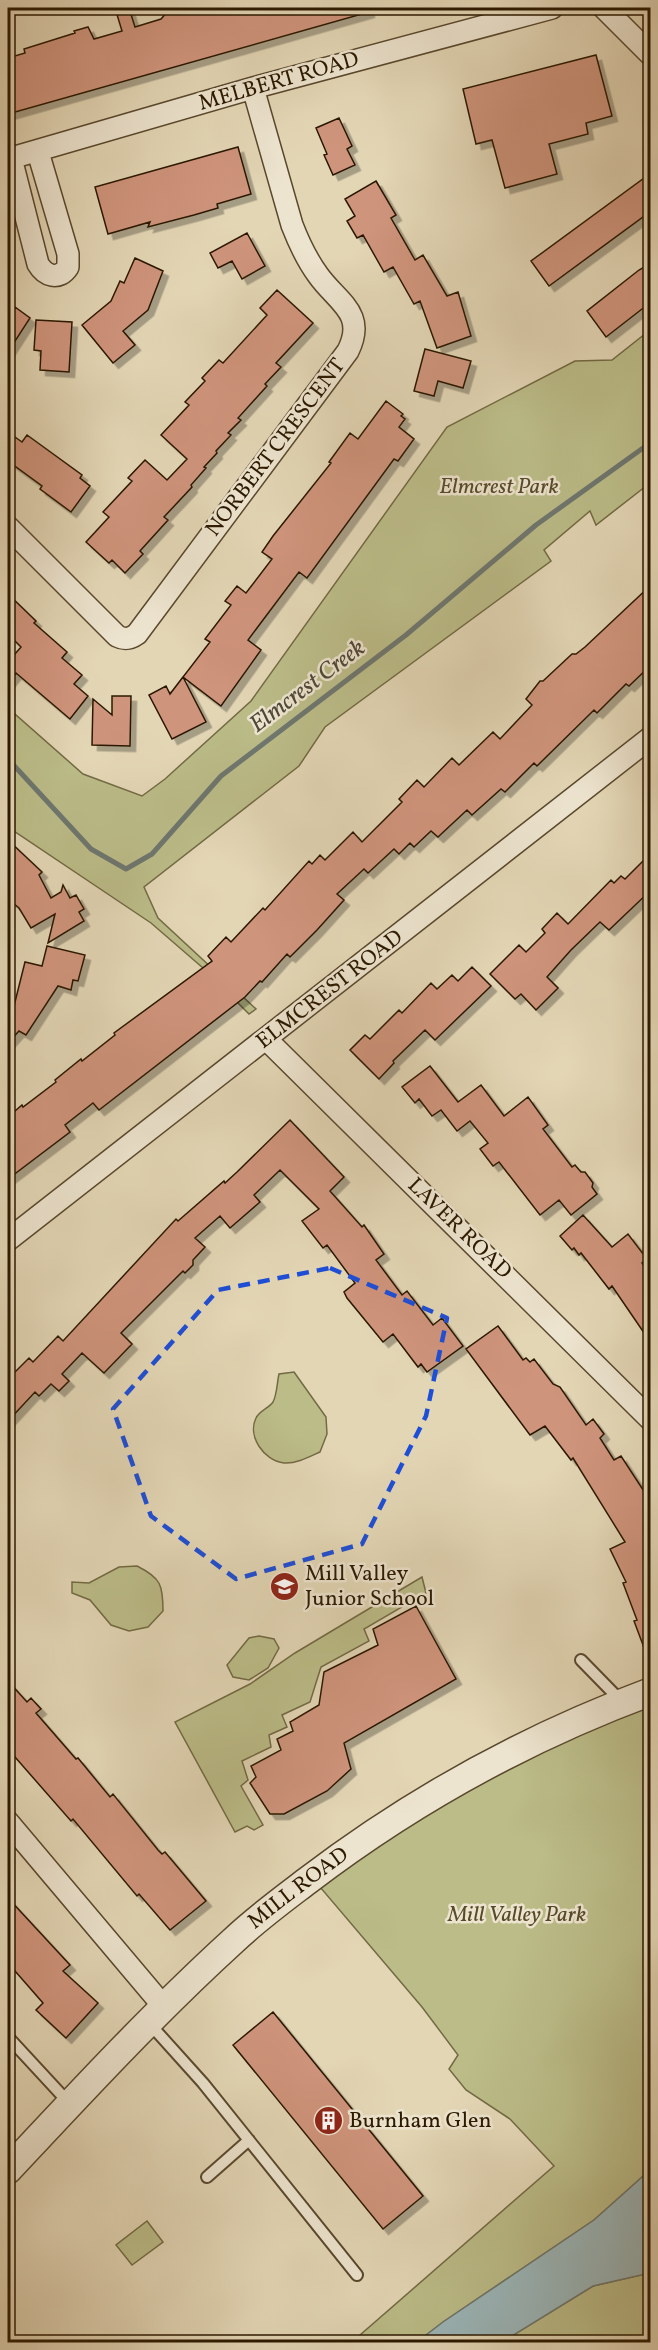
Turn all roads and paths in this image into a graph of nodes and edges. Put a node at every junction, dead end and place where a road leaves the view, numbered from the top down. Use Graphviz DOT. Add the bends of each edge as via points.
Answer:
graph roads {
  1 [pos="552,8"];
  2 [pos="604,8"];
  3 [pos="651,54"];
  4 [pos="253,88"];
  5 [pos="38,152"];
  6 [pos="9,159"];
  7 [pos="8,527"];
  8 [pos="651,738"];
  9 [pos="267,1040"];
  10 [pos="8,1240"];
  11 [pos="651,1419"];
  12 [pos="581,1660"];
  13 [pos="651,1692"];
  14 [pos="623,1702"];
  15 [pos="8,1822"];
  16 [pos="156,2015"];
  17 [pos="8,2037"];
  18 [pos="70,2104"];
  19 [pos="249,2140"];
  20 [pos="8,2170"];
  21 [pos="207,2177"];
  22 [pos="357,2275"];
  1 -- 4 [label="street, MELBERT ROAD"];
  2 -- 3 [label="street"];
  4 -- 5 [label="street, MELBERT ROAD"];
  4 -- 7 [label="street, NORBERT CRESCENT" via="300,244 320,278 354,320 355,333 348,351 131,638 117,636"];
  5 -- 6 [label="street, MELBERT ROAD"];
  5 -- 6 [label="street" via="68,254 68,267 59,275 45,273 38,264"];
  8 -- 9 [label="street, ELMCREST ROAD"];
  9 -- 10 [label="street, ELMCREST ROAD"];
  9 -- 11 [label="street, LAVER ROAD"];
  12 -- 14 [label="lane"];
  13 -- 14 [label="street, MILL ROAD"];
  14 -- 16 [label="street, MILL ROAD" via="522,1746 394,1818 234,1939"];
  15 -- 16 [label="street"];
  16 -- 18 [label="street, MILL ROAD"];
  16 -- 19 [label="lane"];
  17 -- 18 [label="lane"];
  18 -- 20 [label="street, MILL ROAD"];
  19 -- 21 [label="lane"];
  19 -- 22 [label="lane"];
}
